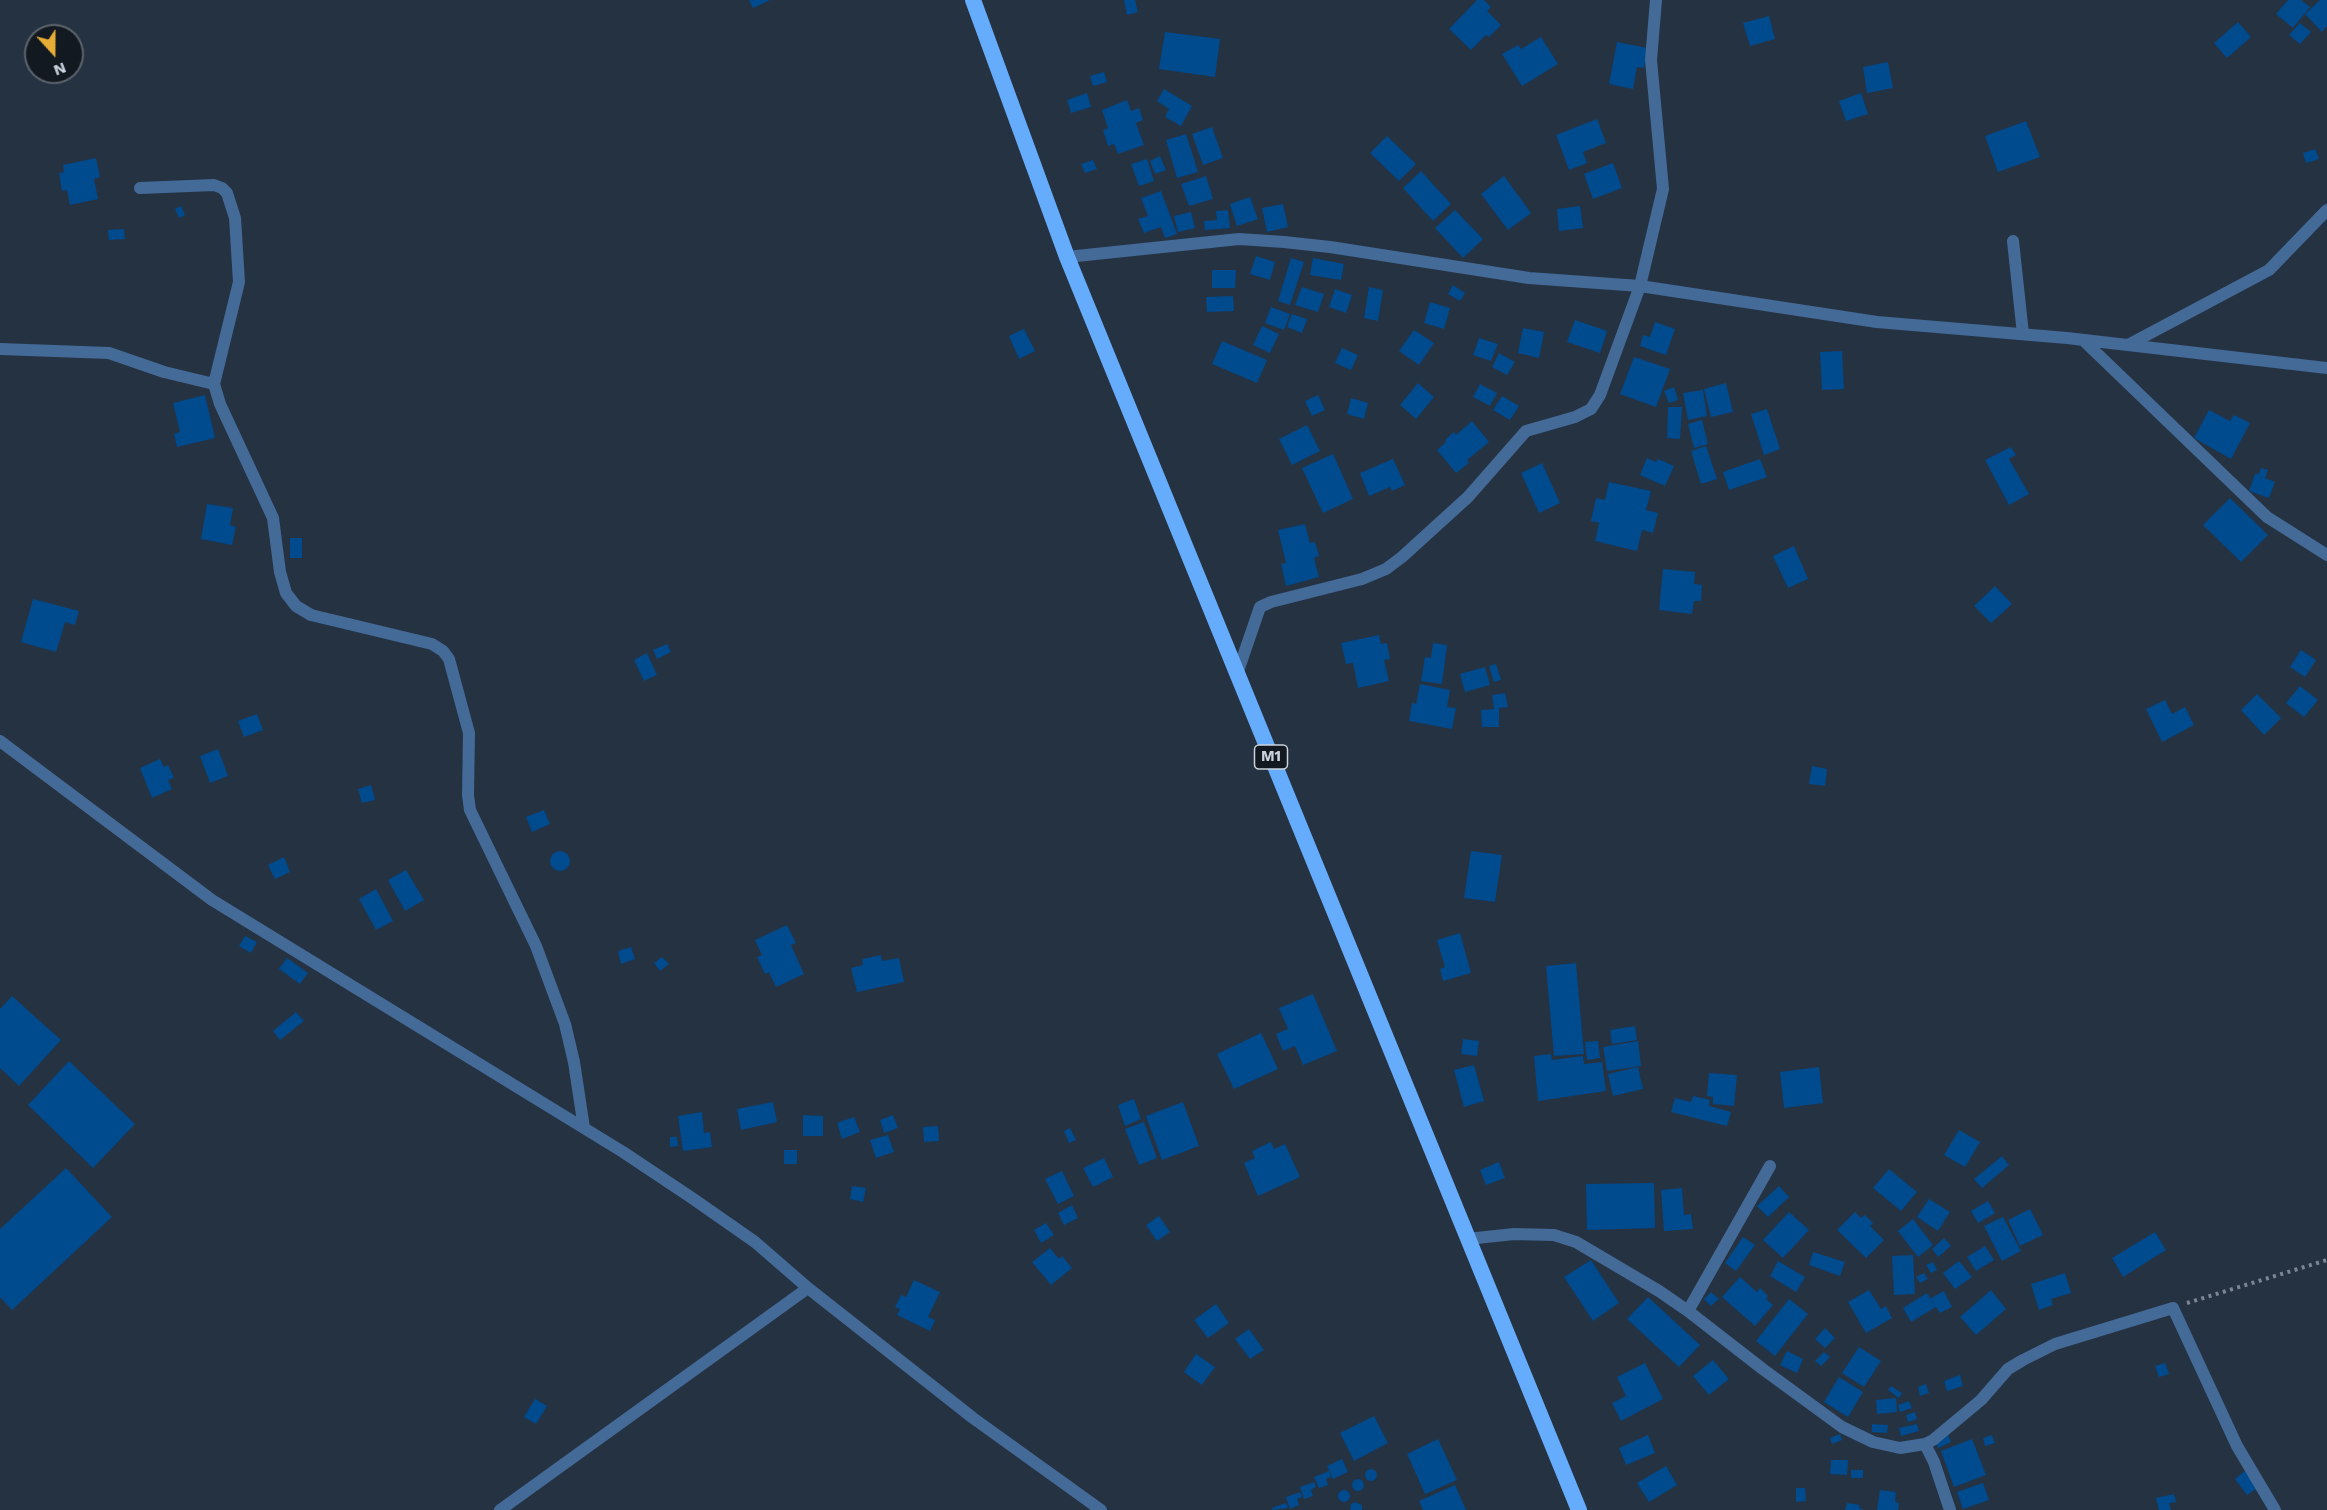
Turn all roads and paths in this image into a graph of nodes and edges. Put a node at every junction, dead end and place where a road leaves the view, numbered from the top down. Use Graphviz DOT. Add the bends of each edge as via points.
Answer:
graph roads {
  1 [pos="973,0"];
  2 [pos="1656,0"];
  3 [pos="140,188"];
  4 [pos="2327,210"];
  5 [pos="2013,241"];
  6 [pos="1067,257"];
  7 [pos="1640,286"];
  8 [pos="2022,334"];
  9 [pos="2084,340"];
  10 [pos="2128,345"];
  11 [pos="0,349"];
  12 [pos="2327,368"];
  13 [pos="214,384"];
  14 [pos="2327,555"];
  15 [pos="1237,674"];
  16 [pos="0,741"];
  17 [pos="584,1128"];
  18 [pos="1770,1166"];
  19 [pos="1467,1239"];
  20 [pos="2327,1260"];
  21 [pos="808,1288"];
  22 [pos="2172,1308"];
  23 [pos="1688,1311"];
  24 [pos="1925,1444"];
  25 [pos="500,1510"];
  26 [pos="1101,1510"];
  27 [pos="1579,1510"];
  28 [pos="1950,1510"];
  29 [pos="2275,1510"];
  1 -- 6 [label="highway, M1"];
  2 -- 7 [label="street" via="1651,60 1663,189"];
  3 -- 13 [label="street" via="214,185 227,193 235,218 239,282"];
  4 -- 10 [label="street" via="2269,270"];
  5 -- 8 [label="street"];
  6 -- 7 [label="street" via="1239,239 1330,247 1529,278"];
  6 -- 15 [label="highway, M1"];
  7 -- 8 [label="street" via="1877,322"];
  7 -- 15 [label="street" via="1600,395 1591,409 1526,431 1468,497 1386,569 1260,607"];
  8 -- 9 [label="street"];
  9 -- 10 [label="street"];
  9 -- 14 [label="street" via="2267,517"];
  10 -- 12 [label="street"];
  11 -- 13 [label="street" via="109,353"];
  13 -- 17 [label="street" via="268,503 276,531 279,572 286,593 296,606 311,615 432,644 448,659 469,734 470,810 536,946 565,1024"];
  15 -- 19 [label="highway, M1"];
  16 -- 17 [label="street" via="212,900"];
  17 -- 21 [label="street" via="755,1242"];
  18 -- 23 [label="street"];
  19 -- 23 [label="street" via="1554,1235 1576,1242"];
  19 -- 27 [label="highway, M1"];
  20 -- 22 [label="path"];
  21 -- 25 [label="street"];
  21 -- 26 [label="street" via="973,1418"];
  22 -- 24 [label="street" via="2055,1344 2023,1360"];
  22 -- 29 [label="street" via="2237,1446"];
  23 -- 24 [label="street" via="1842,1427 1873,1442 1900,1448"];
  24 -- 28 [label="street"];
}
